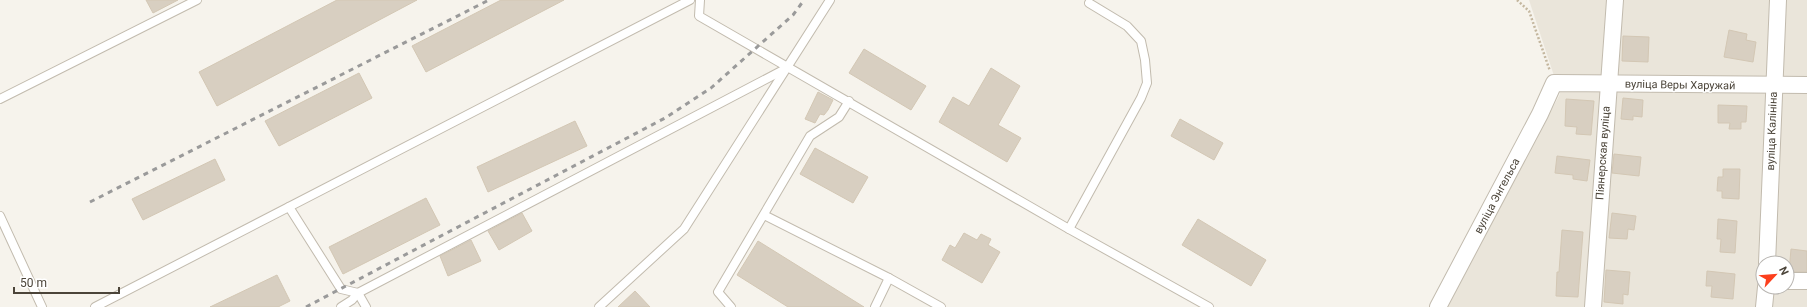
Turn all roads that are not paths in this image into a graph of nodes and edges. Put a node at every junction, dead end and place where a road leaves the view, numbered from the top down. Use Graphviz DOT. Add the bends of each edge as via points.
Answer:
graph roads {
  1 [pos="197,0"];
  2 [pos="690,0"];
  3 [pos="700,0"];
  4 [pos="830,0"];
  5 [pos="1615,0"];
  6 [pos="1778,0"];
  7 [pos="1089,3"];
  8 [pos="789,67"];
  9 [pos="1554,83"];
  10 [pos="1608,84"];
  11 [pos="1807,85"];
  12 [pos="1774,86"];
  13 [pos="0,99"];
  14 [pos="848,102"];
  15 [pos="289,206"];
  16 [pos="764,215"];
  17 [pos="0,216"];
  18 [pos="1069,229"];
  19 [pos="1767,255"];
  20 [pos="889,278"];
  21 [pos="1795,281"];
  22 [pos="1807,281"];
  23 [pos="358,293"];
  24 [pos="1765,295"];
  25 [pos="42,307"];
  26 [pos="95,307"];
  27 [pos="341,307"];
  28 [pos="366,307"];
  29 [pos="598,307"];
  30 [pos="731,307"];
  31 [pos="876,307"];
  32 [pos="941,307"];
  33 [pos="1209,307"];
  34 [pos="1438,307"];
  35 [pos="1593,307"];
  36 [pos="1764,307"];
  1 -- 13 [label="lane"];
  2 -- 15 [label="lane"];
  3 -- 8 [label="lane" via="698,16"];
  4 -- 8 [label="lane"];
  5 -- 10 [label="street, Піянерская вуліца"];
  6 -- 12 [label="street, вуліца Калініна"];
  7 -- 18 [label="lane" via="1126,26 1141,41 1146,83 1141,98"];
  8 -- 14 [label="lane"];
  8 -- 23 [label="lane"];
  8 -- 29 [label="lane" via="684,229"];
  9 -- 10 [label="street, вуліца Веры Харужай"];
  9 -- 34 [label="street, вуліца Энгельса"];
  10 -- 12 [label="street, вуліца Веры Харужай"];
  10 -- 35 [label="street, Піянерская вуліца"];
  11 -- 12 [label="street, вуліца Веры Харужай"];
  12 -- 19 [label="street, вуліца Калініна"];
  14 -- 16 [label="lane" via="839,117 810,136"];
  14 -- 18 [label="lane"];
  15 -- 23 [label="lane" via="341,288"];
  15 -- 26 [label="lane"];
  16 -- 20 [label="lane"];
  16 -- 30 [label="lane" via="718,292"];
  17 -- 25 [label="lane"];
  18 -- 33 [label="lane"];
  20 -- 31 [label="lane"];
  20 -- 32 [label="lane"];
  21 -- 22 [label="street"];
  23 -- 27 [label="lane"];
  23 -- 28 [label="lane"];
  24 -- 36 [label="street"];
}
